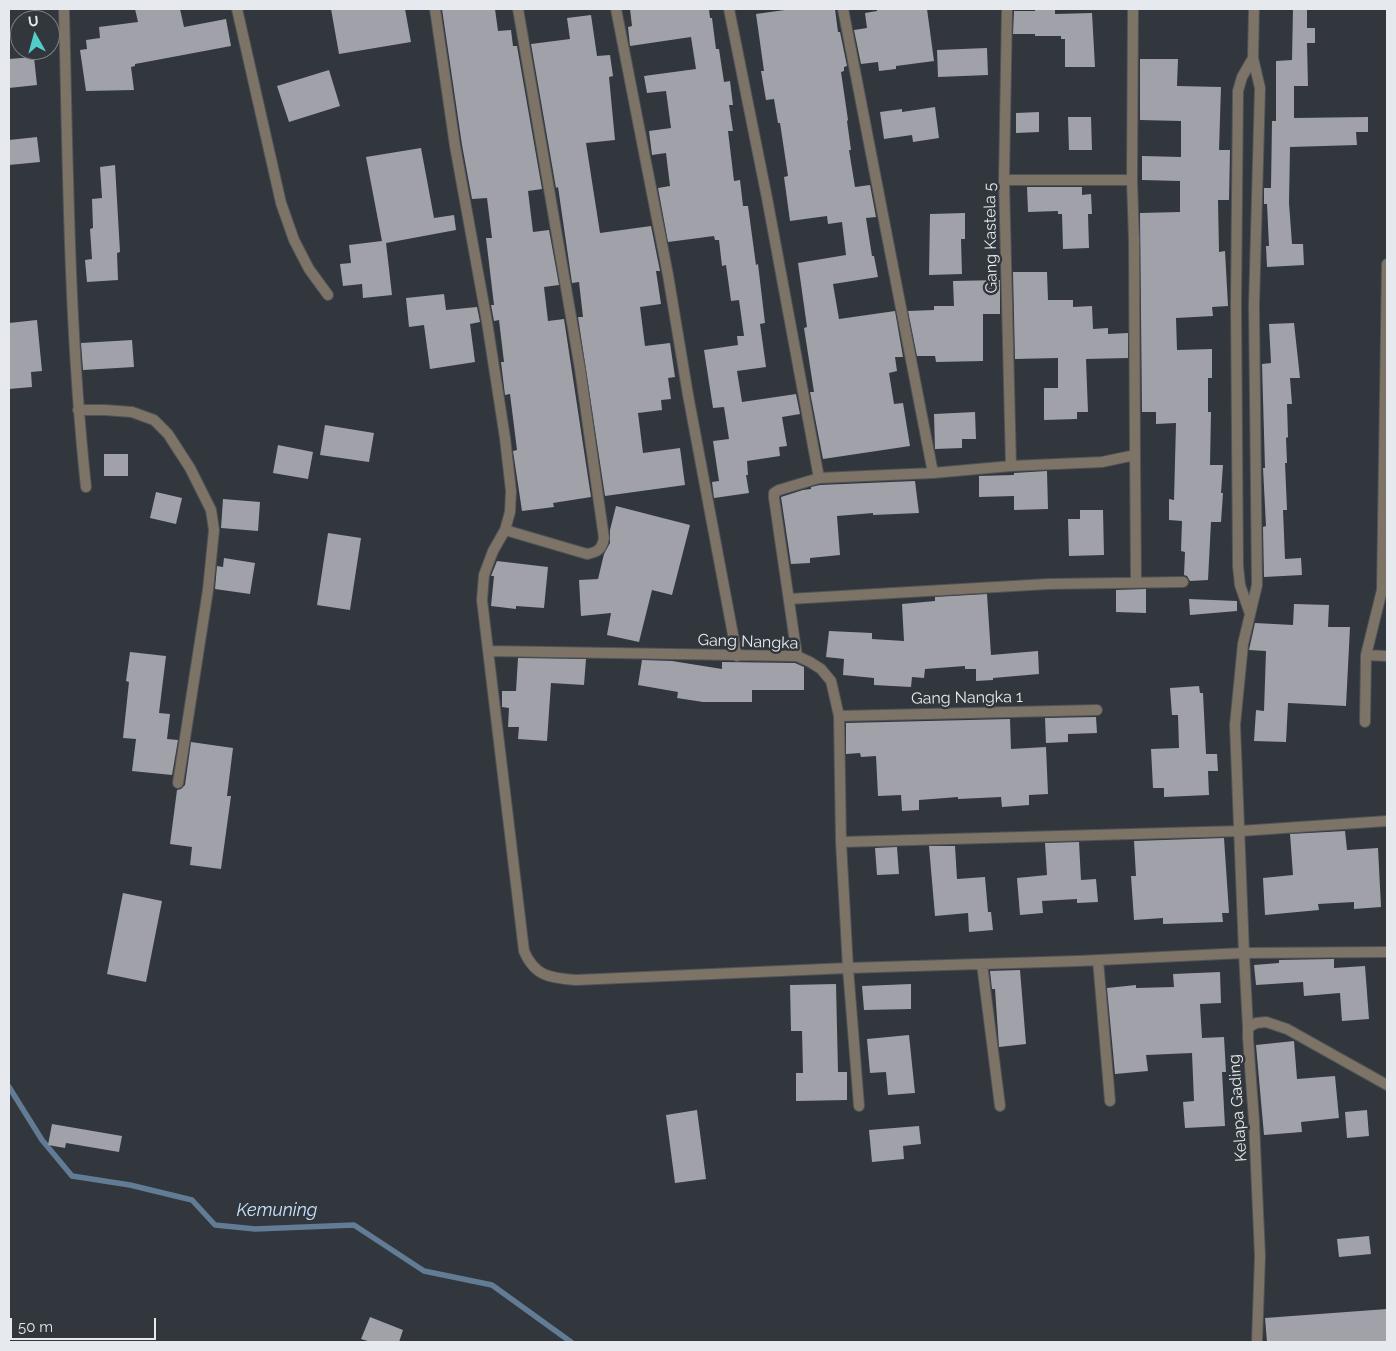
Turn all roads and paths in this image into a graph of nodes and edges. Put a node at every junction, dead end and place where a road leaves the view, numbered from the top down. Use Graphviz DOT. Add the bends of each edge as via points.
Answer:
graph roads {
  1 [pos="64,9"];
  2 [pos="237,9"];
  3 [pos="435,9"];
  4 [pos="518,9"];
  5 [pos="616,9"];
  6 [pos="729,9"];
  7 [pos="843,9"];
  8 [pos="1007,9"];
  9 [pos="1133,9"];
  10 [pos="1254,9"];
  11 [pos="1254,58"];
  12 [pos="1004,180"];
  13 [pos="1132,180"];
  14 [pos="1387,264"];
  15 [pos="328,295"];
  16 [pos="1236,305"];
  17 [pos="1254,306"];
  18 [pos="78,410"];
  19 [pos="1135,454"];
  20 [pos="1011,466"];
  21 [pos="933,473"];
  22 [pos="819,478"];
  23 [pos="86,487"];
  24 [pos="505,530"];
  25 [pos="1136,582"];
  26 [pos="1183,582"];
  27 [pos="789,598"];
  28 [pos="1250,612"];
  29 [pos="488,651"];
  30 [pos="1366,655"];
  31 [pos="736,656"];
  32 [pos="797,656"];
  33 [pos="1387,656"];
  34 [pos="1097,710"];
  35 [pos="839,716"];
  36 [pos="1365,722"];
  37 [pos="178,783"];
  38 [pos="1387,821"];
  39 [pos="1240,831"];
  40 [pos="841,842"];
  41 [pos="1387,952"];
  42 [pos="1244,953"];
  43 [pos="1098,960"];
  44 [pos="982,964"];
  45 [pos="848,968"];
  46 [pos="1248,1028"];
  47 [pos="1387,1085"];
  48 [pos="1110,1101"];
  49 [pos="859,1106"];
  50 [pos="1000,1106"];
  51 [pos="1257,1342"];
  1 -- 18 [label="street" via="70,270"];
  2 -- 15 [label="street" via="281,203 301,255"];
  3 -- 24 [label="street" via="505,438 511,491"];
  4 -- 24 [label="street" via="580,369 604,538 599,551 587,554"];
  5 -- 31 [label="street" via="668,275"];
  6 -- 22 [label="street"];
  7 -- 21 [label="street"];
  8 -- 12 [label="street, Gang Kastela 5"];
  9 -- 13 [label="street"];
  10 -- 11 [label="street, Kelapa Gading"];
  11 -- 16 [label="street" via="1242,77 1238,91"];
  11 -- 17 [label="street, Kelapa Gading" via="1260,88"];
  12 -- 13 [label="street"];
  12 -- 20 [label="street, Gang Kastela 5"];
  13 -- 19 [label="street"];
  14 -- 30 [label="street" via="1382,590"];
  16 -- 17 [label="street"];
  16 -- 28 [label="street" via="1238,566 1240,585"];
  17 -- 28 [label="street, Kelapa Gading" via="1257,585"];
  18 -- 23 [label="street"];
  18 -- 37 [label="street" via="132,412 154,420 168,434 190,468 210,510 214,530 208,590"];
  19 -- 20 [label="street" via="1102,462"];
  19 -- 25 [label="street"];
  20 -- 21 [label="street"];
  21 -- 22 [label="street"];
  22 -- 27 [label="street" via="774,493"];
  24 -- 29 [label="street" via="488,564 482,586"];
  25 -- 26 [label="street"];
  25 -- 27 [label="street"];
  27 -- 32 [label="street"];
  28 -- 39 [label="street, Kelapa Gading" via="1243,644 1235,725"];
  29 -- 31 [label="street, Gang Nangka"];
  29 -- 45 [label="street" via="524,951 528,962 544,975 576,980"];
  30 -- 33 [label="street"];
  30 -- 36 [label="street"];
  31 -- 32 [label="street, Gang Nangka"];
  32 -- 35 [label="street, Gang Nangka" via="822,669 831,681"];
  34 -- 35 [label="street, Gang Nangka 1"];
  35 -- 40 [label="street, Gang Nangka"];
  38 -- 39 [label="street"];
  39 -- 40 [label="street"];
  39 -- 42 [label="street, Kelapa Gading"];
  40 -- 45 [label="street, Gang Nangka"];
  41 -- 42 [label="street"];
  42 -- 43 [label="street"];
  42 -- 46 [label="street, Kelapa Gading"];
  43 -- 44 [label="street"];
  43 -- 48 [label="street"];
  44 -- 45 [label="street"];
  44 -- 50 [label="street"];
  45 -- 49 [label="street, Gang Nangka"];
  46 -- 47 [label="street" via="1266,1022 1287,1029"];
  46 -- 51 [label="street, Kelapa Gading" via="1260,1256"];
}
